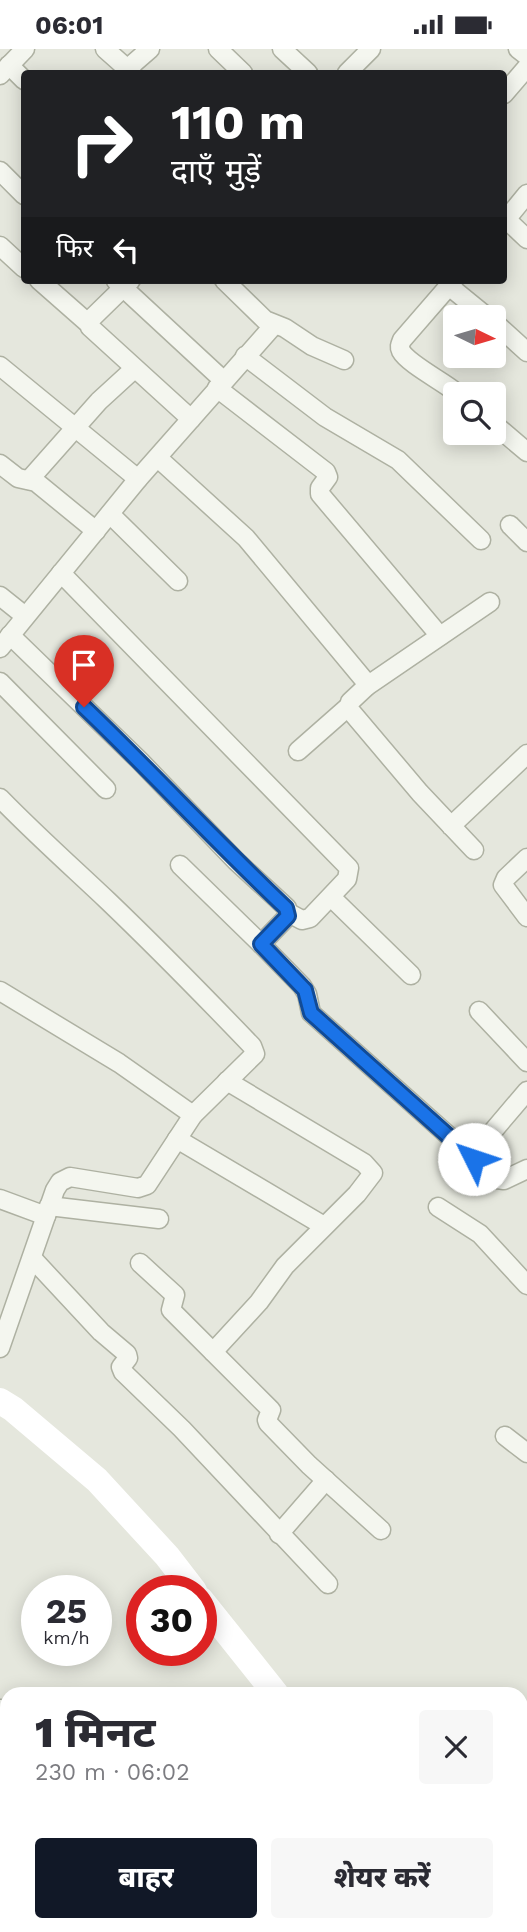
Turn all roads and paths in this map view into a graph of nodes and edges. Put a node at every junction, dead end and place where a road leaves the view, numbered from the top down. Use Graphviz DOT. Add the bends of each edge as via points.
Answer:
graph roads {
  1 [pos="25,49"];
  2 [pos="105,49"];
  3 [pos="150,49"];
  4 [pos="218,49"];
  5 [pos="282,49"];
  6 [pos="371,49"];
  7 [pos="518,49"];
  8 [pos="527,56"];
  9 [pos="527,67"];
  10 [pos="5,70"];
  11 [pos="129,70"];
  12 [pos="131,70"];
  13 [pos="240,70"];
  14 [pos="305,70"];
  15 [pos="349,70"];
  16 [pos="21,78"];
  17 [pos="507,90"];
  18 [pos="0,171"];
  19 [pos="21,192"];
  20 [pos="527,194"];
  21 [pos="507,218"];
  22 [pos="507,222"];
  23 [pos="527,239"];
  24 [pos="0,246"];
  25 [pos="21,265"];
  26 [pos="44,284"];
  27 [pos="122,284"];
  28 [pos="124,284"];
  29 [pos="228,284"];
  30 [pos="450,284"];
  31 [pos="452,284"];
  32 [pos="474,305"];
  33 [pos="89,324"];
  34 [pos="274,325"];
  35 [pos="506,333"];
  36 [pos="527,352"];
  37 [pos="245,356"];
  38 [pos="344,360"];
  39 [pos="0,366"];
  40 [pos="134,369"];
  41 [pos="443,383"];
  42 [pos="221,384"];
  43 [pos="191,418"];
  44 [pos="75,428"];
  45 [pos="506,434"];
  46 [pos="527,452"];
  47 [pos="158,459"];
  48 [pos="0,464"];
  49 [pos="138,479"];
  50 [pos="29,480"];
  51 [pos="110,514"];
  52 [pos="510,525"];
  53 [pos="96,531"];
  54 [pos="481,540"];
  55 [pos="527,542"];
  56 [pos="61,573"];
  57 [pos="178,581"];
  58 [pos="0,596"];
  59 [pos="490,602"];
  60 [pos="25,615"];
  61 [pos="440,636"];
  62 [pos="5,642"];
  63 [pos="0,682"];
  64 [pos="367,686"];
  65 [pos="348,707"];
  66 [pos="298,751"];
  67 [pos="526,758"];
  68 [pos="106,789"];
  69 [pos="0,798"];
  70 [pos="451,826"];
  71 [pos="474,850"];
  72 [pos="527,858"];
  73 [pos="180,865"];
  74 [pos="331,897"];
  75 [pos="289,913"];
  76 [pos="527,917"];
  77 [pos="261,944"];
  78 [pos="411,975"];
  79 [pos="0,991"];
  80 [pos="479,1011"];
  81 [pos="527,1062"];
  82 [pos="227,1081"];
  83 [pos="527,1091"];
  84 [pos="193,1115"];
  85 [pos="177,1139"];
  86 [pos="471,1157"];
  87 [pos="527,1169"];
  88 [pos="0,1199"];
  89 [pos="438,1207"];
  90 [pos="48,1211"];
  91 [pos="159,1219"];
  92 [pos="324,1226"];
  93 [pos="32,1258"];
  94 [pos="141,1263"];
  95 [pos="527,1285"];
  96 [pos="0,1348"];
  97 [pos="213,1352"];
  98 [pos="0,1401"];
  99 [pos="505,1436"];
  100 [pos="527,1453"];
  101 [pos="327,1480"];
  102 [pos="381,1529"];
  103 [pos="279,1534"];
  104 [pos="182,1575"];
  105 [pos="328,1584"];
  106 [pos="217,1619"];
  107 [pos="270,1687"];
  1 -- 10 [label="street"];
  2 -- 11 [label="street"];
  3 -- 12 [label="street"];
  4 -- 13 [label="street"];
  5 -- 14 [label="street"];
  6 -- 15 [label="street"];
  7 -- 8 [label="street"];
  9 -- 17 [label="street"];
  10 -- 16 [label="street"];
  18 -- 19 [label="street"];
  20 -- 21 [label="street"];
  22 -- 23 [label="street"];
  24 -- 25 [label="street"];
  26 -- 33 [label="street"];
  27 -- 33 [label="street"];
  28 -- 42 [label="street"];
  29 -- 34 [label="street"];
  30 -- 41 [label="street" via="401,340 400,347"];
  31 -- 32 [label="street"];
  33 -- 40 [label="street"];
  34 -- 37 [label="street"];
  34 -- 38 [label="street"];
  35 -- 36 [label="street"];
  37 -- 42 [label="street"];
  37 -- 54 [label="street" via="325,417 398,460"];
  39 -- 44 [label="street"];
  40 -- 43 [label="street"];
  40 -- 44 [label="street"];
  42 -- 43 [label="street"];
  42 -- 61 [label="street" via="326,472 320,494"];
  43 -- 47 [label="street"];
  44 -- 49 [label="street"];
  44 -- 50 [label="street"];
  45 -- 46 [label="street"];
  47 -- 49 [label="street"];
  47 -- 64 [label="street" via="246,538"];
  48 -- 50 [label="street" via="18,478"];
  49 -- 51 [label="street"];
  50 -- 53 [label="street"];
  51 -- 53 [label="street"];
  51 -- 57 [label="street"];
  52 -- 55 [label="street"];
  53 -- 56 [label="street"];
  56 -- 60 [label="street"];
  56 -- 74 [label="street" via="345,863 350,875"];
  58 -- 60 [label="street"];
  59 -- 61 [label="street"];
  60 -- 62 [label="street"];
  61 -- 64 [label="street"];
  62 -- 75 [label="street" via="140,761"];
  63 -- 68 [label="street"];
  64 -- 65 [label="street"];
  65 -- 66 [label="street"];
  65 -- 70 [label="street"];
  67 -- 70 [label="street"];
  69 -- 82 [label="street" via="252,1046 255,1054"];
  70 -- 71 [label="street"];
  72 -- 76 [label="street" via="503,885"];
  73 -- 77 [label="street"];
  74 -- 75 [label="street" via="306,920"];
  74 -- 78 [label="street"];
  75 -- 77 [label="street"];
  77 -- 86 [label="street" via="305,990 311,1013"];
  79 -- 84 [label="street"];
  80 -- 81 [label="street"];
  82 -- 84 [label="street"];
  82 -- 92 [label="street" via="373,1170 372,1177"];
  83 -- 86 [label="street"];
  84 -- 85 [label="street"];
  85 -- 90 [label="street" via="143,1187 70,1177 60,1182"];
  85 -- 92 [label="street"];
  86 -- 87 [label="street" via="501,1181"];
  88 -- 90 [label="street"];
  89 -- 95 [label="street" via="480,1234"];
  90 -- 91 [label="street"];
  90 -- 93 [label="street"];
  92 -- 97 [label="street"];
  93 -- 96 [label="street"];
  93 -- 103 [label="street" via="127,1354 123,1372"];
  94 -- 97 [label="street" via="174,1293 171,1310"];
  97 -- 101 [label="street" via="271,1410 268,1423"];
  98 -- 104 [label="street" via="97,1480"];
  99 -- 100 [label="street"];
  101 -- 102 [label="street"];
  101 -- 103 [label="street"];
  103 -- 105 [label="street"];
  106 -- 107 [label="street"];
}
